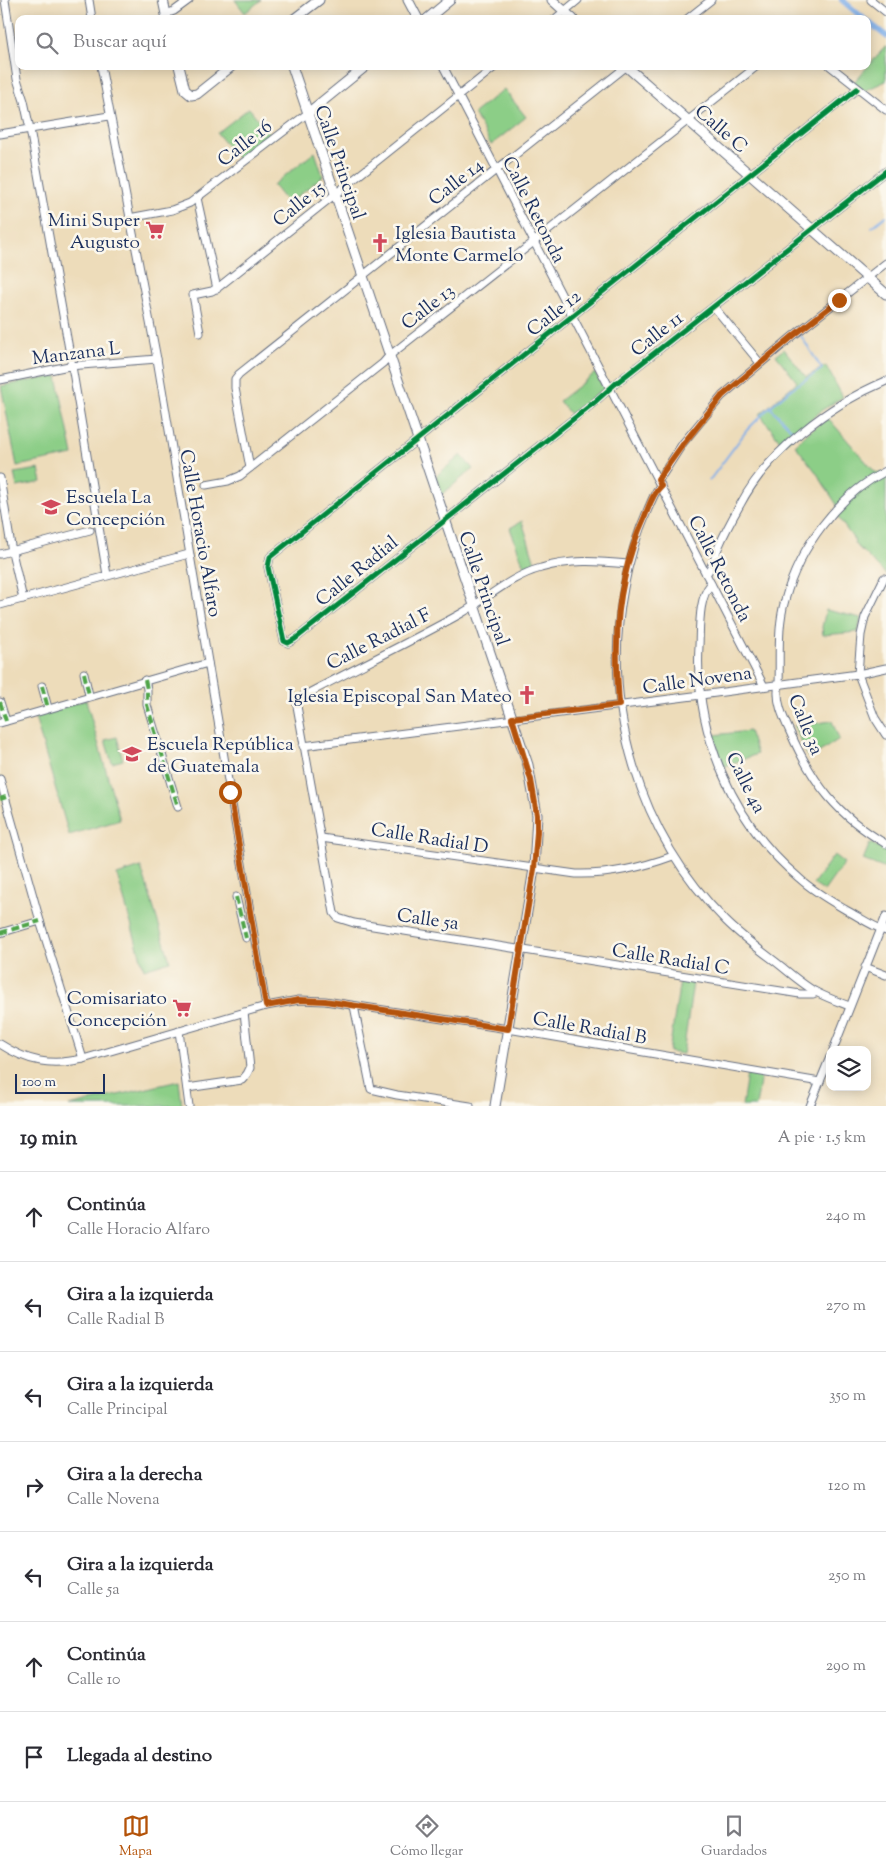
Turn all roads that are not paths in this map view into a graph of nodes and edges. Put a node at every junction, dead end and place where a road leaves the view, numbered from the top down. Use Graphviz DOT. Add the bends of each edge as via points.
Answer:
graph roads {
  1 [pos="5,0"];
  2 [pos="89,0"];
  3 [pos="163,0"];
  4 [pos="189,0"];
  5 [pos="319,0"];
  6 [pos="408,0"];
  7 [pos="450,0"];
  8 [pos="552,0"];
  9 [pos="578,0"];
  10 [pos="711,0"];
  11 [pos="871,0"];
  12 [pos="877,0"];
  13 [pos="564,11"];
  14 [pos="886,12"];
  15 [pos="91,15"];
  16 [pos="167,15"];
  17 [pos="168,15"];
  18 [pos="299,15"];
  19 [pos="416,15"];
  20 [pos="432,15"];
  21 [pos="560,15"];
  22 [pos="568,15"];
  23 [pos="692,15"];
  24 [pos="15,66"];
  25 [pos="16,70"];
  26 [pos="102,70"];
  27 [pos="180,70"];
  28 [pos="227,70"];
  29 [pos="293,70"];
  30 [pos="361,70"];
  31 [pos="445,70"];
  32 [pos="491,70"];
  33 [pos="622,70"];
  34 [pos="632,70"];
  35 [pos="752,70"];
  36 [pos="835,70"];
  37 [pos="857,89"];
  38 [pos="458,97"];
  39 [pos="886,110"];
  40 [pos="308,113"];
  41 [pos="109,116"];
  42 [pos="689,120"];
  43 [pos="30,129"];
  44 [pos="0,134"];
  45 [pos="496,169"];
  46 [pos="886,171"];
  47 [pos="750,175"];
  48 [pos="335,193"];
  49 [pos="197,198"];
  50 [pos="128,218"];
  51 [pos="813,229"];
  52 [pos="534,243"];
  53 [pos="886,263"];
  54 [pos="362,275"];
  55 [pos="867,277"];
  56 [pos="216,289"];
  57 [pos="886,294"];
  58 [pos="714,307"];
  59 [pos="572,316"];
  60 [pos="200,333"];
  61 [pos="389,356"];
  62 [pos="156,359"];
  63 [pos="760,364"];
  64 [pos="68,366"];
  65 [pos="0,380"];
  66 [pos="886,381"];
  67 [pos="610,389"];
  68 [pos="417,439"];
  69 [pos="250,468"];
  70 [pos="886,470"];
  71 [pos="0,478"];
  72 [pos="659,482"];
  73 [pos="206,486"];
  74 [pos="1,487"];
  75 [pos="444,520"];
  76 [pos="90,530"];
  77 [pos="12,552"];
  78 [pos="0,554"];
  79 [pos="189,554"];
  80 [pos="628,564"];
  81 [pos="706,574"];
  82 [pos="107,575"];
  83 [pos="884,578"];
  84 [pos="711,584"];
  85 [pos="23,599"];
  86 [pos="0,605"];
  87 [pos="473,605"];
  88 [pos="286,642"];
  89 [pos="208,663"];
  90 [pos="886,668"];
  91 [pos="84,673"];
  92 [pos="858,674"];
  93 [pos="145,680"];
  94 [pos="779,684"];
  95 [pos="42,686"];
  96 [pos="764,686"];
  97 [pos="90,695"];
  98 [pos="701,695"];
  99 [pos="0,702"];
  100 [pos="619,705"];
  101 [pos="48,708"];
  102 [pos="512,718"];
  103 [pos="3,722"];
  104 [pos="886,735"];
  105 [pos="303,746"];
  106 [pos="0,779"];
  107 [pos="3,798"];
  108 [pos="178,807"];
  109 [pos="320,838"];
  110 [pos="886,844"];
  111 [pos="673,856"];
  112 [pos="534,869"];
  113 [pos="236,897"];
  114 [pos="886,916"];
  115 [pos="40,921"];
  116 [pos="253,928"];
  117 [pos="883,930"];
  118 [pos="0,933"];
  119 [pos="521,950"];
  120 [pos="865,967"];
  121 [pos="886,975"];
  122 [pos="816,992"];
  123 [pos="266,1006"];
  124 [pos="354,1006"];
  125 [pos="849,1006"];
  126 [pos="244,1012"];
  127 [pos="508,1029"];
  128 [pos="179,1031"];
  129 [pos="0,1044"];
  130 [pos="834,1046"];
  131 [pos="82,1059"];
  132 [pos="826,1067"];
  133 [pos="820,1082"];
  134 [pos="187,1088"];
  135 [pos="189,1106"];
  136 [pos="470,1106"];
  137 [pos="495,1106"];
  138 [pos="810,1106"];
  1 -- 24 [label="street"];
  2 -- 15 [label="street"];
  3 -- 16 [label="street"];
  4 -- 17 [label="street"];
  5 -- 18 [label="street"];
  6 -- 19 [label="street"];
  7 -- 20 [label="street"];
  8 -- 13 [label="street"];
  9 -- 13 [label="street"];
  10 -- 23 [label="street"];
  11 -- 14 [label="street"];
  12 -- 14 [label="street"];
  13 -- 21 [label="street"];
  13 -- 22 [label="street"];
  25 -- 43 [label="street"];
  26 -- 41 [label="street, Calle Horacio Alfaro"];
  27 -- 28 [label="street" via="185,90 191,95 197,94"];
  29 -- 40 [label="street, Calle Principal"];
  30 -- 40 [label="street, Calle 16"];
  31 -- 38 [label="street, Calle Retonda"];
  32 -- 38 [label="street, Calle 15"];
  33 -- 45 [label="street, Calle 14"];
  34 -- 42 [label="street, Calle C"];
  35 -- 42 [label="street, Calle 13"];
  36 -- 37 [label="street"];
  37 -- 39 [label="street"];
  37 -- 47 [label="street, Calle 12"];
  38 -- 45 [label="street, Calle Retonda"];
  38 -- 48 [label="street, Calle 15"];
  40 -- 48 [label="street, Calle Principal"];
  40 -- 49 [label="street, Calle 16"];
  41 -- 43 [label="street"];
  41 -- 50 [label="street, Calle Horacio Alfaro"];
  42 -- 47 [label="street, Calle C"];
  42 -- 52 [label="street, Calle 13"];
  43 -- 44 [label="street"];
  43 -- 64 [label="street"];
  45 -- 52 [label="street, Calle Retonda"];
  45 -- 54 [label="street, Calle 14"];
  46 -- 51 [label="street, Calle 11"];
  47 -- 51 [label="street, Calle C"];
  47 -- 59 [label="street, Calle 12"];
  48 -- 54 [label="street, Calle Principal"];
  48 -- 56 [label="street, Calle 15"];
  49 -- 50 [label="street, Calle 16" via="180,208"];
  49 -- 56 [label="street"];
  50 -- 62 [label="street, Calle Horacio Alfaro"];
  51 -- 55 [label="street, Calle C"];
  51 -- 58 [label="street, Calle 11"];
  52 -- 59 [label="street, Calle Retonda"];
  52 -- 61 [label="street, Calle 13"];
  53 -- 55 [label="street"];
  54 -- 61 [label="street, Calle Principal"];
  54 -- 69 [label="street, Calle 14" via="235,379"];
  55 -- 57 [label="street, Calle C"];
  55 -- 63 [label="street"];
  56 -- 60 [label="street, Calle 15" via="193,295"];
  58 -- 63 [label="street"];
  58 -- 67 [label="street, Calle 11"];
  59 -- 67 [label="street, Calle Retonda"];
  59 -- 68 [label="street, Calle 12"];
  61 -- 68 [label="street, Calle Principal"];
  61 -- 69 [label="street, Calle 13"];
  62 -- 64 [label="street, Manzana L"];
  62 -- 79 [label="street, Calle Horacio Alfaro"];
  63 -- 72 [label="street" via="705,415"];
  64 -- 65 [label="street, Manzana L"];
  64 -- 82 [label="street"];
  66 -- 81 [label="street" via="839,404 793,439 743,499"];
  67 -- 72 [label="street, Calle Retonda"];
  67 -- 75 [label="street, Calle 11"];
  68 -- 75 [label="street, Calle Principal"];
  68 -- 88 [label="street, Calle 12" via="268,561 282,638"];
  69 -- 73 [label="street, Calle 13" via="235,479"];
  70 -- 94 [label="street, Calle 3a" via="844,501 798,566 785,600 780,625"];
  71 -- 74 [label="street"];
  72 -- 80 [label="street"];
  72 -- 81 [label="street, Calle Retonda"];
  74 -- 77 [label="street"];
  75 -- 87 [label="street, Calle Principal"];
  75 -- 88 [label="street, Calle Radial" via="295,639"];
  76 -- 77 [label="street"];
  77 -- 78 [label="street"];
  77 -- 85 [label="street"];
  79 -- 82 [label="street"];
  79 -- 89 [label="street, Calle Horacio Alfaro"];
  80 -- 87 [label="street, Calle Radial F" via="585,560 540,568"];
  80 -- 100 [label="street" via="617,643"];
  81 -- 84 [label="street, Calle Retonda"];
  82 -- 85 [label="street"];
  83 -- 92 [label="street" via="865,617"];
  84 -- 96 [label="street, Calle Retonda"];
  84 -- 98 [label="street, Calle 4a" via="700,620"];
  85 -- 86 [label="street"];
  87 -- 102 [label="street, Calle Principal"];
  87 -- 105 [label="street, Calle Radial F" via="298,700"];
  89 -- 93 [label="street"];
  89 -- 116 [label="street, Calle Horacio Alfaro"];
  90 -- 92 [label="street, Calle Novena"];
  91 -- 97 [label="street"];
  92 -- 94 [label="street, Calle Novena"];
  92 -- 104 [label="street" via="875,718"];
  93 -- 97 [label="street"];
  93 -- 108 [label="street" via="147,705"];
  94 -- 96 [label="street, Calle Novena"];
  94 -- 110 [label="street, Calle 3a" via="777,693 784,720 815,782 850,820"];
  95 -- 101 [label="street"];
  96 -- 98 [label="street, Calle Novena"];
  97 -- 101 [label="street"];
  98 -- 100 [label="street, Calle Novena"];
  98 -- 117 [label="street, Calle 4a" via="717,762 749,823 798,878 825,898"];
  99 -- 103 [label="street"];
  100 -- 102 [label="street, Calle Novena"];
  100 -- 111 [label="street" via="636,778"];
  101 -- 103 [label="street"];
  102 -- 105 [label="street, Calle Novena"];
  102 -- 112 [label="street, Calle Principal" via="528,765 535,801"];
  105 -- 109 [label="street"];
  106 -- 107 [label="street"];
  107 -- 115 [label="street"];
  109 -- 112 [label="street, Calle Radial D"];
  109 -- 119 [label="street, Calle 5a" via="334,913 338,918"];
  111 -- 112 [label="street, Calle Radial D" via="603,873 576,874"];
  111 -- 122 [label="street" via="726,921"];
  112 -- 119 [label="street, Calle Principal"];
  113 -- 116 [label="street" via="246,934"];
  114 -- 117 [label="street"];
  115 -- 118 [label="street"];
  115 -- 131 [label="street"];
  116 -- 123 [label="street, Calle Horacio Alfaro"];
  117 -- 120 [label="street"];
  119 -- 122 [label="street, Calle Radial C" via="800,994"];
  119 -- 127 [label="street, Calle Principal"];
  120 -- 121 [label="street"];
  120 -- 125 [label="street"];
  122 -- 125 [label="street"];
  123 -- 124 [label="street, Calle Radial B" via="299,1000"];
  123 -- 126 [label="street, Calle Radial B"];
  124 -- 127 [label="street, Calle Radial B"];
  124 -- 136 [label="street" via="371,1089"];
  125 -- 130 [label="street"];
  126 -- 128 [label="street, Calle Radial B"];
  126 -- 134 [label="street" via="250,1068 247,1074 242,1080"];
  127 -- 133 [label="street, Calle Radial B"];
  127 -- 137 [label="street, Calle Principal"];
  128 -- 131 [label="street, Calle Radial B"];
  128 -- 134 [label="street"];
  129 -- 131 [label="street, Calle Radial B" via="33,1061 67,1063"];
  132 -- 133 [label="street"];
  133 -- 138 [label="street"];
  134 -- 135 [label="street"];
}
